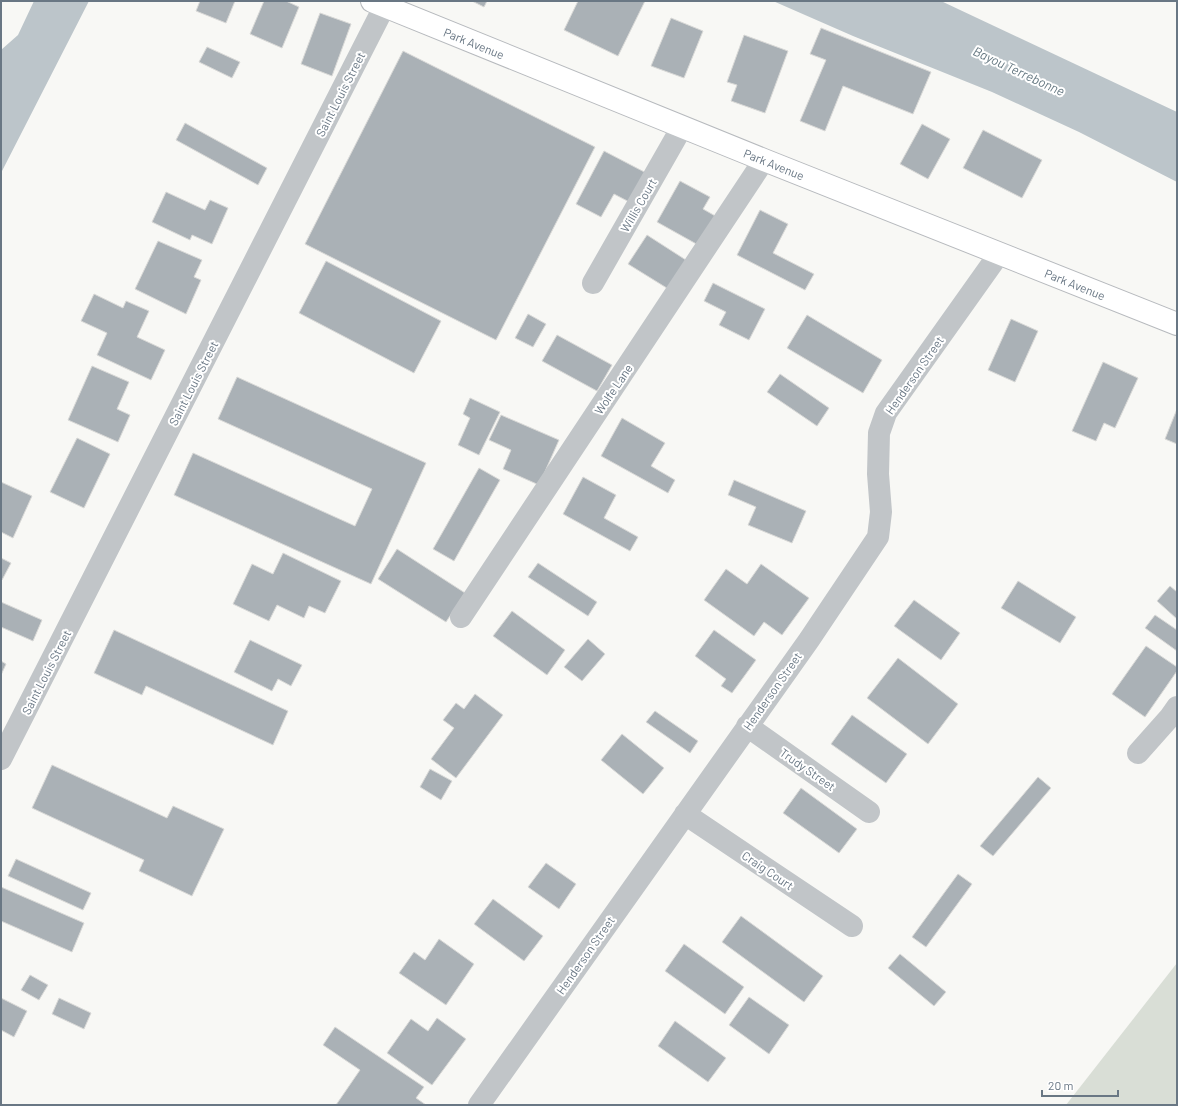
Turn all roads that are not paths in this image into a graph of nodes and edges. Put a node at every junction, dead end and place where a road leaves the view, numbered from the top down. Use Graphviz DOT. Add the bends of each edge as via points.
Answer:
graph roads {
  1 [pos="378,4"];
  2 [pos="682,127"];
  3 [pos="764,160"];
  4 [pos="1000,254"];
  5 [pos="593,283"];
  6 [pos="1177,324"];
  7 [pos="461,617"];
  8 [pos="1177,707"];
  9 [pos="747,726"];
  10 [pos="1138,753"];
  11 [pos="1,759"];
  12 [pos="869,812"];
  13 [pos="685,814"];
  14 [pos="852,926"];
  15 [pos="479,1105"];
  1 -- 2 [label="main road, Park Avenue"];
  1 -- 11 [label="street, Saint Louis Street"];
  2 -- 3 [label="main road, Park Avenue"];
  2 -- 5 [label="street, Willis Court"];
  3 -- 4 [label="main road, Park Avenue"];
  3 -- 7 [label="street, Wolfe Lane"];
  4 -- 6 [label="main road, Park Avenue"];
  4 -- 9 [label="street, Henderson Street" via="886,413 879,432 878,474 881,512 878,537"];
  8 -- 10 [label="street"];
  9 -- 12 [label="street, Trudy Street"];
  9 -- 13 [label="street, Henderson Street"];
  13 -- 14 [label="street, Craig Court"];
  13 -- 15 [label="street, Henderson Street"];
}
